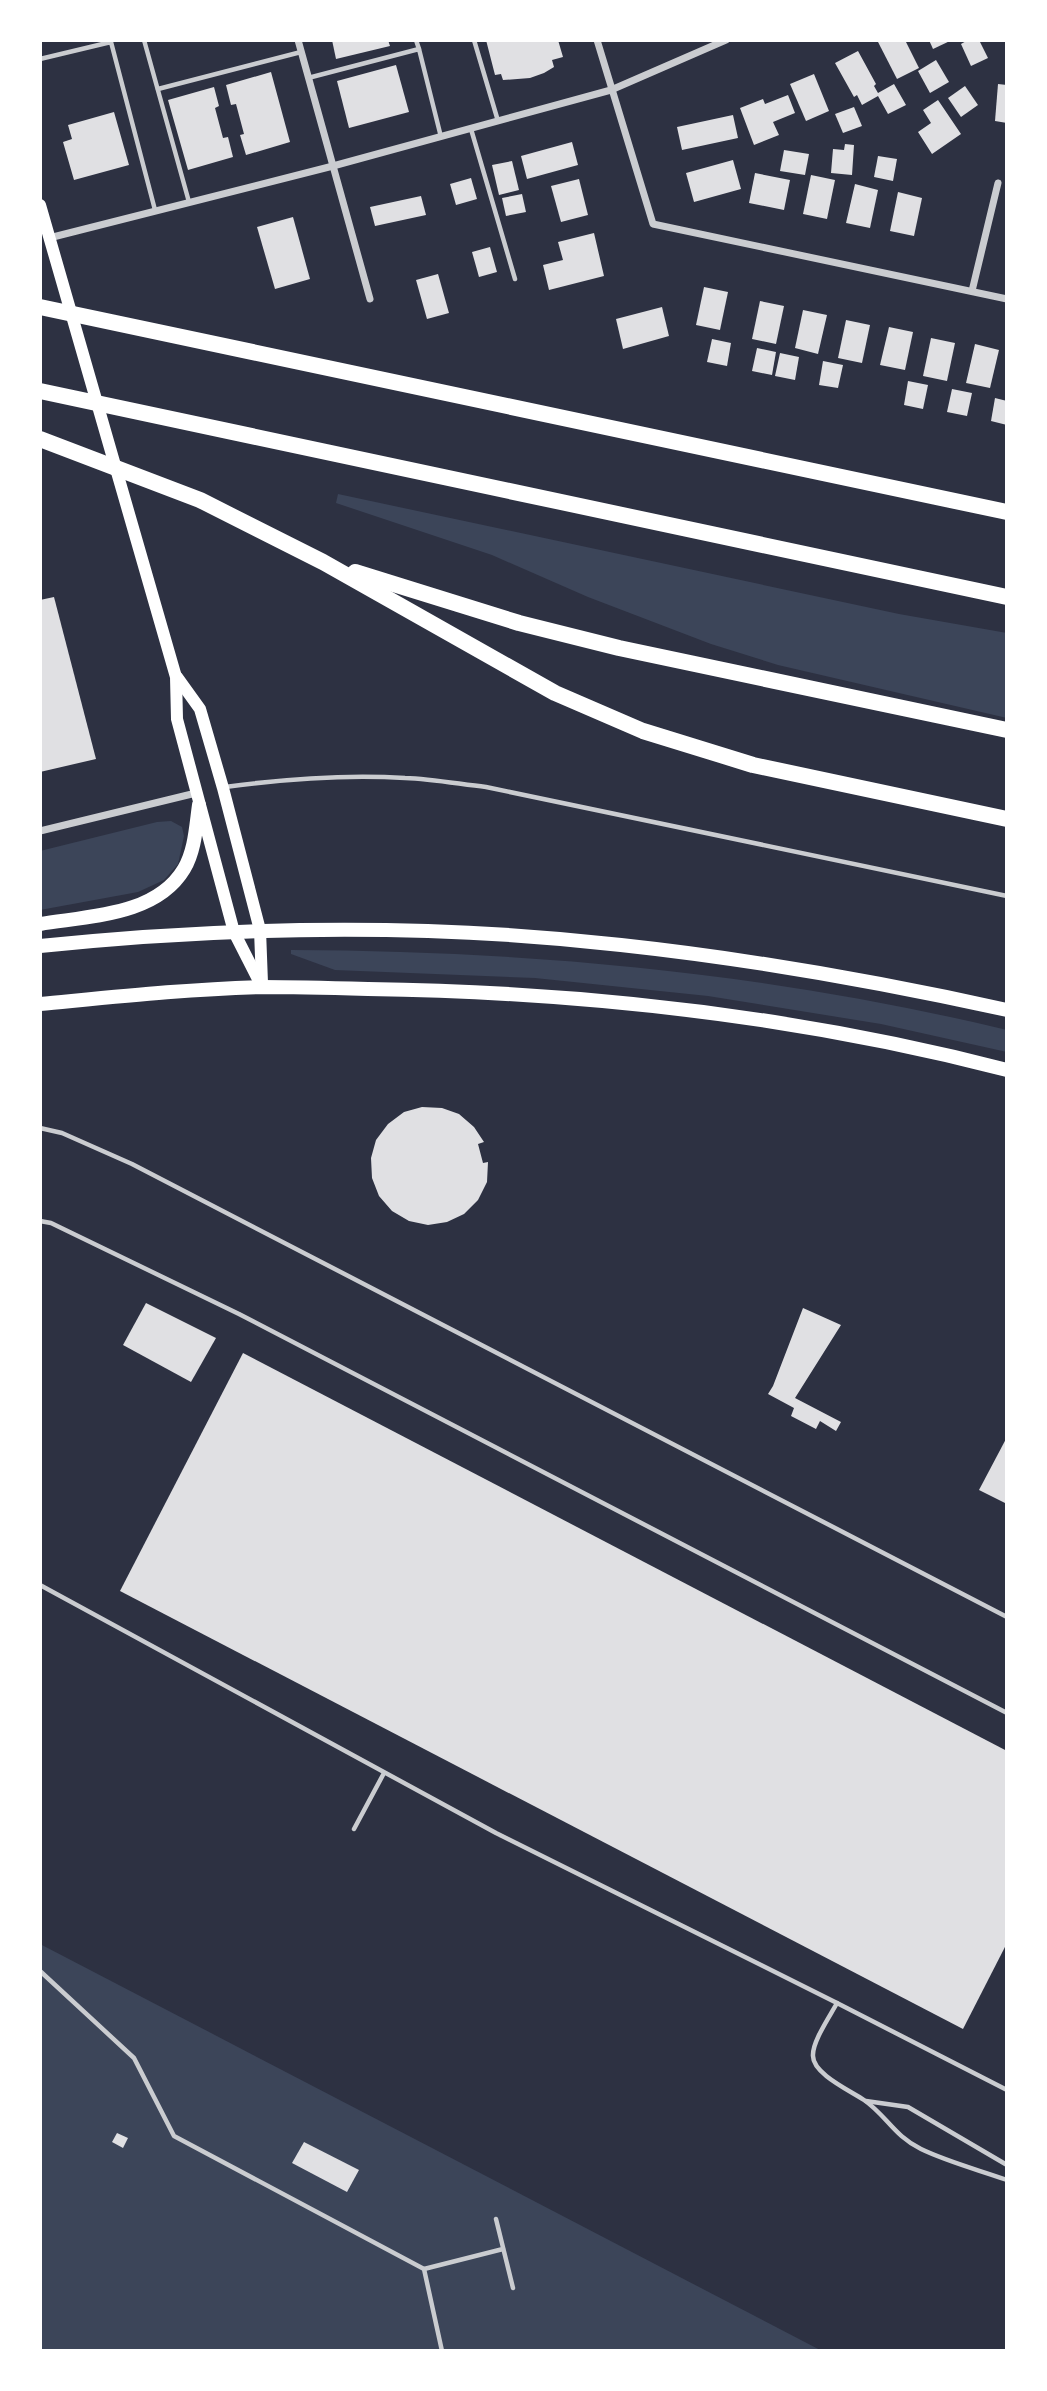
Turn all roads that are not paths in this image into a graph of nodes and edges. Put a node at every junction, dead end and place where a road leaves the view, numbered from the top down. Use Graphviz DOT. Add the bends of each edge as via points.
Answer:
graph roads {
  1 [pos="144,40"];
  2 [pos="298,40"];
  3 [pos="416,40"];
  4 [pos="474,40"];
  5 [pos="597,40"];
  6 [pos="726,40"];
  7 [pos="419,49"];
  8 [pos="301,52"];
  9 [pos="40,59"];
  10 [pos="309,78"];
  11 [pos="158,89"];
  12 [pos="611,90"];
  13 [pos="498,121"];
  14 [pos="471,128"];
  15 [pos="441,136"];
  16 [pos="333,166"];
  17 [pos="998,183"];
  18 [pos="189,202"];
  19 [pos="40,205"];
  20 [pos="155,211"];
  21 [pos="50,238"];
  22 [pos="515,279"];
  23 [pos="972,291"];
  24 [pos="370,299"];
  25 [pos="1007,299"];
  26 [pos="40,307"];
  27 [pos="40,391"];
  28 [pos="40,439"];
  29 [pos="1007,512"];
  30 [pos="323,562"];
  31 [pos="1007,597"];
  32 [pos="176,677"];
  33 [pos="1007,730"];
  34 [pos="223,788"];
  35 [pos="198,799"];
  36 [pos="1007,819"];
  37 [pos="40,831"];
  38 [pos="1007,896"];
  39 [pos="40,923"];
  40 [pos="260,930"];
  41 [pos="234,932"];
  42 [pos="40,946"];
  43 [pos="262,987"];
  44 [pos="40,1004"];
  45 [pos="1007,1010"];
  46 [pos="1007,1070"];
  47 [pos="40,1128"];
  48 [pos="40,1221"];
  49 [pos="40,1586"];
  50 [pos="1007,1617"];
  51 [pos="1007,1713"];
  52 [pos="384,1773"];
  53 [pos="354,1829"];
  54 [pos="40,1971"];
  55 [pos="837,2003"];
  56 [pos="1007,2090"];
  57 [pos="866,2101"];
  58 [pos="1007,2165"];
  59 [pos="1007,2180"];
  60 [pos="496,2219"];
  61 [pos="503,2249"];
  62 [pos="424,2269"];
  63 [pos="513,2288"];
  64 [pos="442,2351"];
  1 -- 11 [label="lane"];
  2 -- 8 [label="street"];
  3 -- 7 [label="lane"];
  4 -- 13 [label="lane"];
  5 -- 12 [label="street"];
  6 -- 12 [label="street"];
  7 -- 10 [label="lane"];
  7 -- 15 [label="lane"];
  8 -- 10 [label="street"];
  8 -- 11 [label="lane"];
  9 -- 20 [label="lane" via="111,42"];
  10 -- 16 [label="street"];
  11 -- 18 [label="lane"];
  12 -- 13 [label="street"];
  12 -- 23 [label="street" via="653,225"];
  13 -- 14 [label="street"];
  14 -- 15 [label="street"];
  14 -- 22 [label="lane"];
  15 -- 16 [label="street"];
  16 -- 18 [label="street"];
  16 -- 24 [label="street"];
  17 -- 23 [label="street"];
  18 -- 20 [label="street"];
  19 -- 21 [label="main road"];
  20 -- 21 [label="street"];
  21 -- 32 [label="main road"];
  23 -- 25 [label="street"];
  26 -- 29 [label="highway"];
  27 -- 31 [label="highway"];
  28 -- 30 [label="highway" via="200,500"];
  30 -- 33 [label="highway" via="619,649"];
  30 -- 36 [label="highway" via="555,692 643,731 754,765"];
  32 -- 34 [label="main road" via="200,709"];
  32 -- 35 [label="main road" via="177,719"];
  34 -- 38 [label="lane" via="272,781 404,778 486,787"];
  34 -- 40 [label="main road"];
  35 -- 37 [label="street"];
  35 -- 39 [label="main road" via="186,867 170,889 125,909"];
  35 -- 41 [label="main road"];
  40 -- 41 [label="main road"];
  40 -- 43 [label="main road"];
  40 -- 45 [label="main road" via="429,932 621,945 784,968"];
  41 -- 42 [label="main road"];
  41 -- 43 [label="main road"];
  43 -- 44 [label="main road"];
  43 -- 46 [label="main road" via="478,992 606,1001 837,1032"];
  47 -- 50 [label="lane" via="132,1164"];
  48 -- 51 [label="lane" via="239,1314"];
  49 -- 52 [label="lane"];
  52 -- 53 [label="lane"];
  52 -- 55 [label="lane"];
  54 -- 62 [label="lane" via="134,2058 173,2136"];
  55 -- 56 [label="lane"];
  55 -- 57 [label="lane" via="812,2059 840,2086"];
  57 -- 58 [label="lane" via="908,2108"];
  57 -- 59 [label="lane" via="899,2136 921,2150"];
  60 -- 61 [label="lane"];
  61 -- 62 [label="lane"];
  61 -- 63 [label="lane"];
  62 -- 64 [label="lane"];
}
